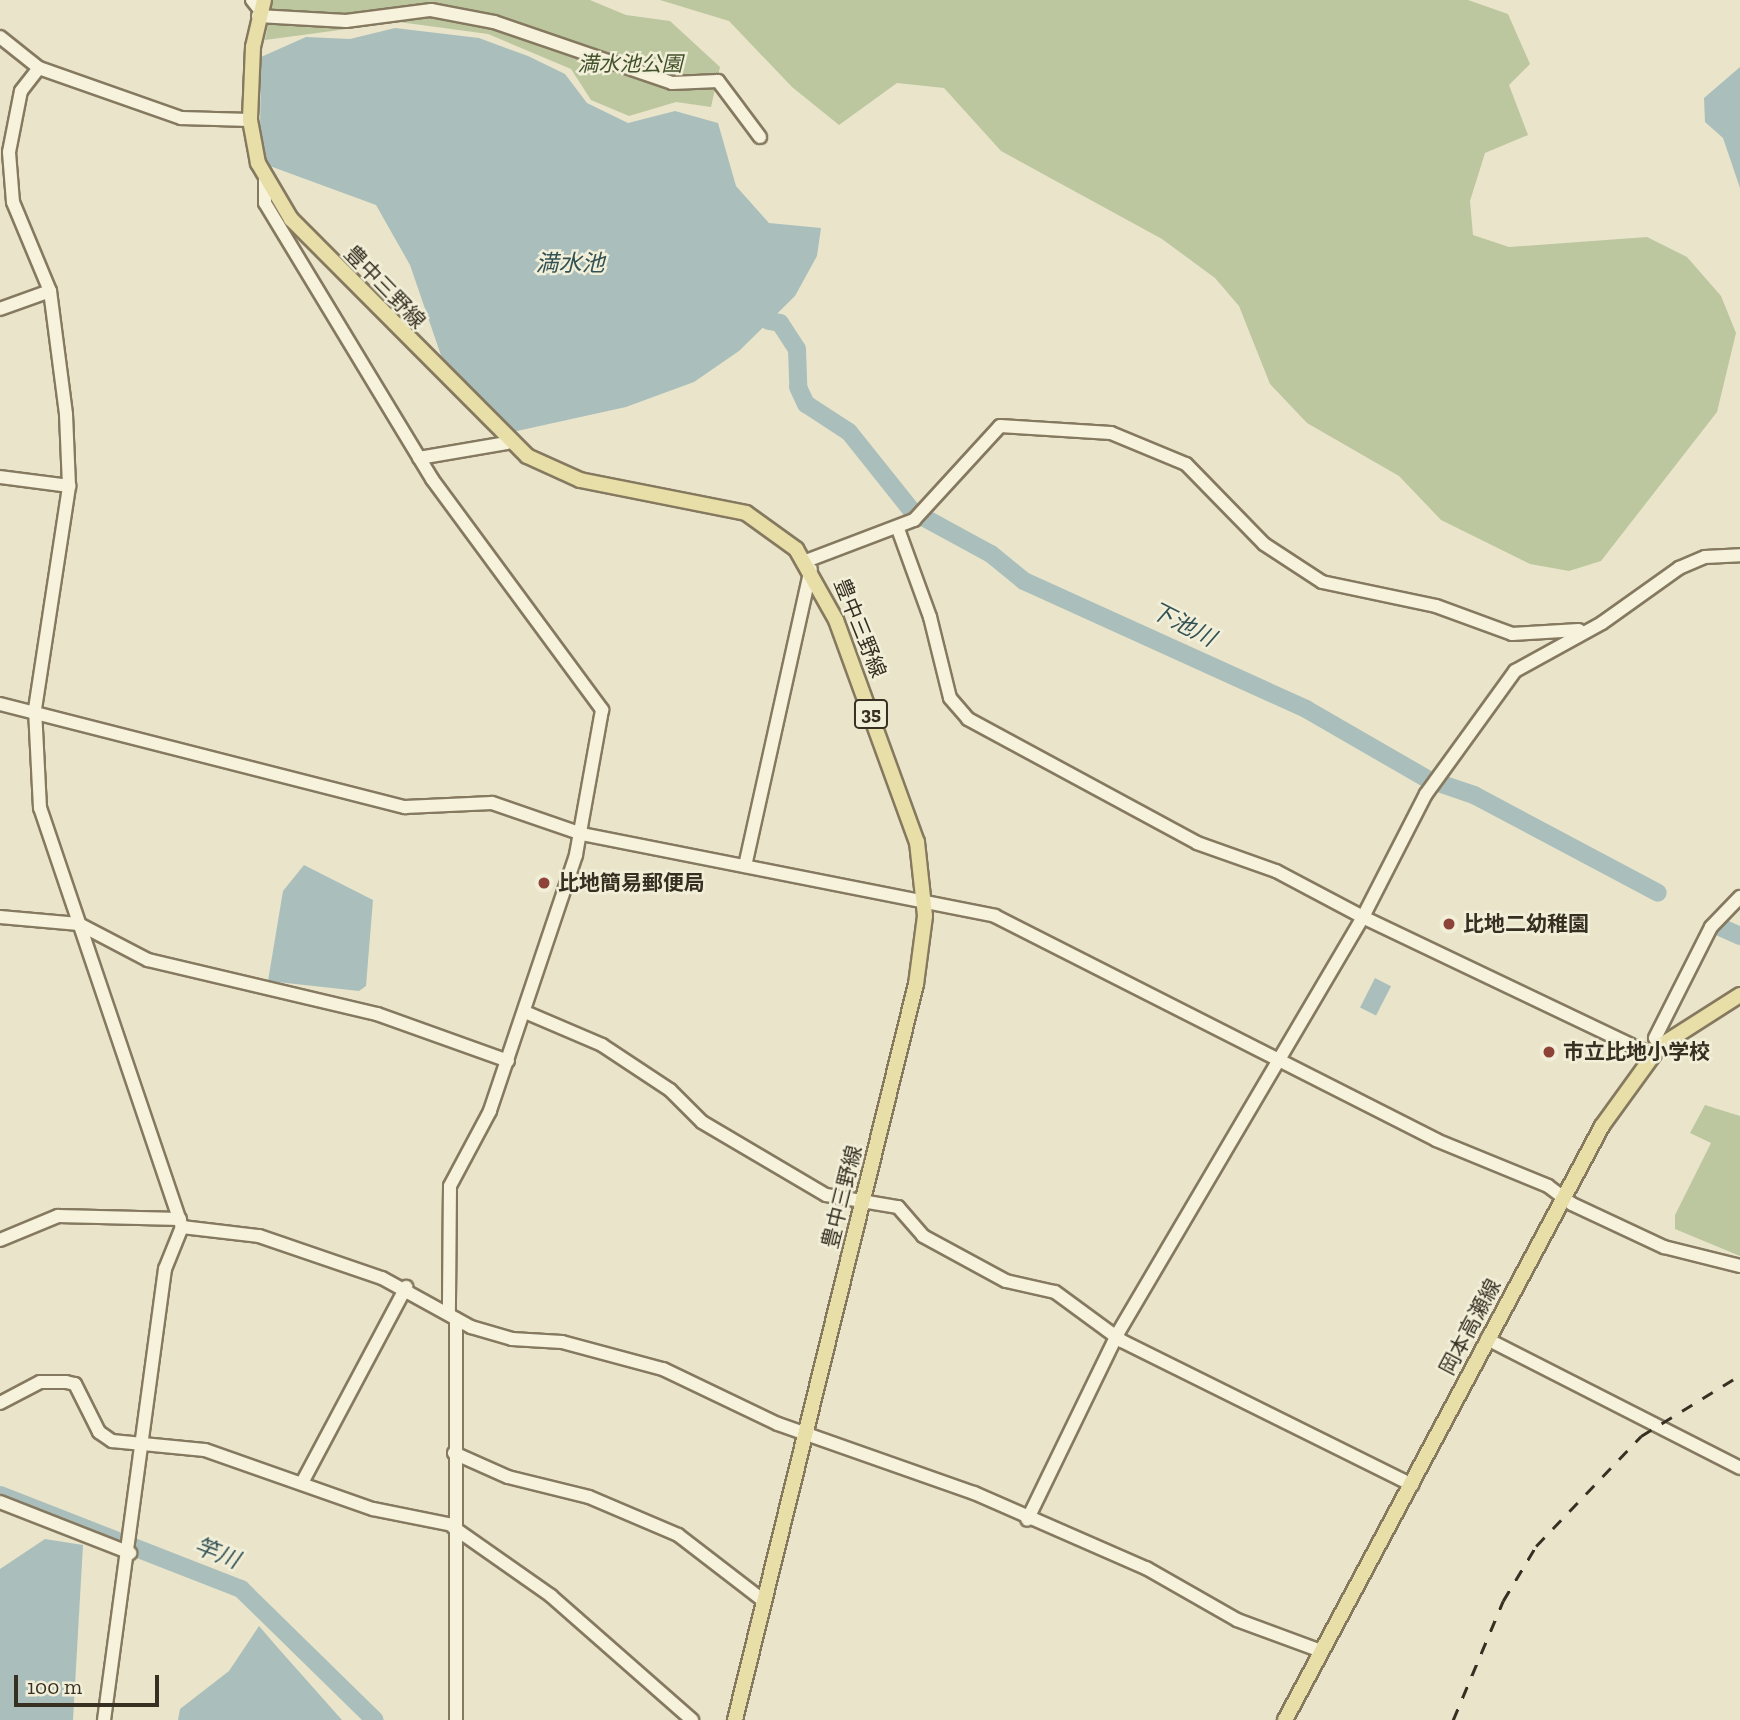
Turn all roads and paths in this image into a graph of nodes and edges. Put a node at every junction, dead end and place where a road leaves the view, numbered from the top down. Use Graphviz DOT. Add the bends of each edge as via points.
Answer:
graph roads {
  1 [pos="259,6"];
  2 [pos="0,37"];
  3 [pos="39,68"];
  4 [pos="250,120"];
  5 [pos="760,137"];
  6 [pos="265,180"];
  7 [pos="50,291"];
  8 [pos="0,309"];
  9 [pos="507,443"];
  10 [pos="419,458"];
  11 [pos="0,477"];
  12 [pos="69,486"];
  13 [pos="898,528"];
  14 [pos="1740,555"];
  15 [pos="809,565"];
  16 [pos="1579,630"];
  17 [pos="0,704"];
  18 [pos="35,709"];
  19 [pos="582,834"];
  20 [pos="744,866"];
  21 [pos="1740,897"];
  22 [pos="925,899"];
  23 [pos="0,917"];
  24 [pos="1363,917"];
  25 [pos="79,924"];
  26 [pos="1740,995"];
  27 [pos="525,1012"];
  28 [pos="1656,1051"];
  29 [pos="508,1060"];
  30 [pos="1278,1061"];
  31 [pos="1563,1196"];
  32 [pos="862,1201"];
  33 [pos="181,1223"];
  34 [pos="0,1240"];
  35 [pos="1740,1266"];
  36 [pos="406,1287"];
  37 [pos="452,1316"];
  38 [pos="1115,1337"];
  39 [pos="1486,1339"];
  40 [pos="0,1403"];
  41 [pos="804,1434"];
  42 [pos="145,1442"];
  43 [pos="454,1453"];
  44 [pos="1740,1468"];
  45 [pos="303,1481"];
  46 [pos="1412,1485"];
  47 [pos="0,1502"];
  48 [pos="1027,1520"];
  49 [pos="453,1526"];
  50 [pos="130,1553"];
  51 [pos="764,1601"];
  52 [pos="1321,1651"];
  53 [pos="104,1720"];
  54 [pos="456,1720"];
  55 [pos="692,1720"];
  56 [pos="735,1720"];
  57 [pos="1285,1720"];
  1 -- 4 [label="main road, 豊中三野線 / 35"];
  1 -- 5 [label="street" via="346,21 431,10 494,22 672,83 718,80"];
  2 -- 3 [label="street"];
  3 -- 4 [label="street" via="181,118"];
  3 -- 7 [label="street" via="21,91 8,177"];
  4 -- 6 [label="main road, 豊中三野線 / 35"];
  6 -- 9 [label="main road, 豊中三野線 / 35" via="291,219"];
  6 -- 10 [label="street" via="265,203"];
  7 -- 8 [label="street"];
  7 -- 12 [label="street"];
  9 -- 10 [label="street"];
  9 -- 15 [label="main road, 豊中三野線 / 35" via="580,480 746,513 778,533"];
  10 -- 19 [label="street" via="465,528 599,698 603,723"];
  11 -- 12 [label="street"];
  12 -- 18 [label="street"];
  13 -- 15 [label="street"];
  13 -- 16 [label="street" via="946,491 1000,426 1111,433 1185,464 1265,544 1322,582 1436,606 1512,634"];
  13 -- 24 [label="street" via="930,617 950,698 968,719 1197,843 1276,871"];
  14 -- 16 [label="street" via="1706,557 1679,568 1602,623"];
  15 -- 20 [label="street"];
  15 -- 22 [label="main road, 豊中三野線 / 35" via="910,817"];
  16 -- 24 [label="street" via="1505,682 1426,794"];
  17 -- 18 [label="street"];
  18 -- 19 [label="street" via="75,726 376,801 405,807 492,803"];
  18 -- 25 [label="street" via="40,808"];
  19 -- 20 [label="street"];
  19 -- 27 [label="street"];
  20 -- 22 [label="street"];
  21 -- 28 [label="street" via="1711,927 1655,1038"];
  22 -- 30 [label="street" via="995,916"];
  22 -- 32 [label="main road, 豊中三野線 / 35" via="916,984"];
  23 -- 25 [label="street"];
  24 -- 28 [label="street"];
  24 -- 30 [label="street"];
  25 -- 29 [label="street" via="148,960 377,1014"];
  25 -- 33 [label="street"];
  26 -- 28 [label="main road, 岡本高瀬線"];
  27 -- 29 [label="street"];
  27 -- 32 [label="street" via="602,1045 670,1090 702,1122 826,1195"];
  28 -- 31 [label="main road, 岡本高瀬線"];
  29 -- 37 [label="street" via="490,1111 450,1186"];
  30 -- 31 [label="street"];
  30 -- 38 [label="street"];
  31 -- 35 [label="street" via="1664,1247"];
  31 -- 39 [label="main road, 岡本高瀬線"];
  32 -- 38 [label="street" via="898,1207 923,1236 1006,1281 1055,1292"];
  32 -- 41 [label="main road, 豊中三野線 / 35"];
  33 -- 34 [label="street" via="58,1216"];
  33 -- 36 [label="street" via="259,1236"];
  33 -- 42 [label="street" via="165,1269"];
  36 -- 37 [label="street"];
  36 -- 45 [label="street"];
  37 -- 41 [label="street" via="512,1339 562,1342 663,1369"];
  37 -- 43 [label="street"];
  38 -- 46 [label="street"];
  38 -- 48 [label="street"];
  39 -- 44 [label="street"];
  39 -- 46 [label="main road, 岡本高瀬線"];
  40 -- 42 [label="street" via="40,1382 66,1381 75,1384 99,1432 113,1441"];
  41 -- 48 [label="street" via="861,1456 895,1460"];
  41 -- 51 [label="main road, 豊中三野線 / 35"];
  42 -- 45 [label="street" via="205,1450"];
  42 -- 50 [label="street"];
  43 -- 49 [label="street"];
  43 -- 51 [label="street" via="508,1477 589,1497 678,1535"];
  45 -- 49 [label="street" via="373,1509"];
  46 -- 52 [label="main road, 岡本高瀬線"];
  47 -- 50 [label="street"];
  48 -- 52 [label="street" via="1146,1568 1237,1620"];
  49 -- 54 [label="street"];
  49 -- 55 [label="street" via="551,1597"];
  50 -- 53 [label="street"];
  51 -- 56 [label="main road, 豊中三野線 / 35"];
  52 -- 57 [label="main road, 岡本高瀬線"];
}
